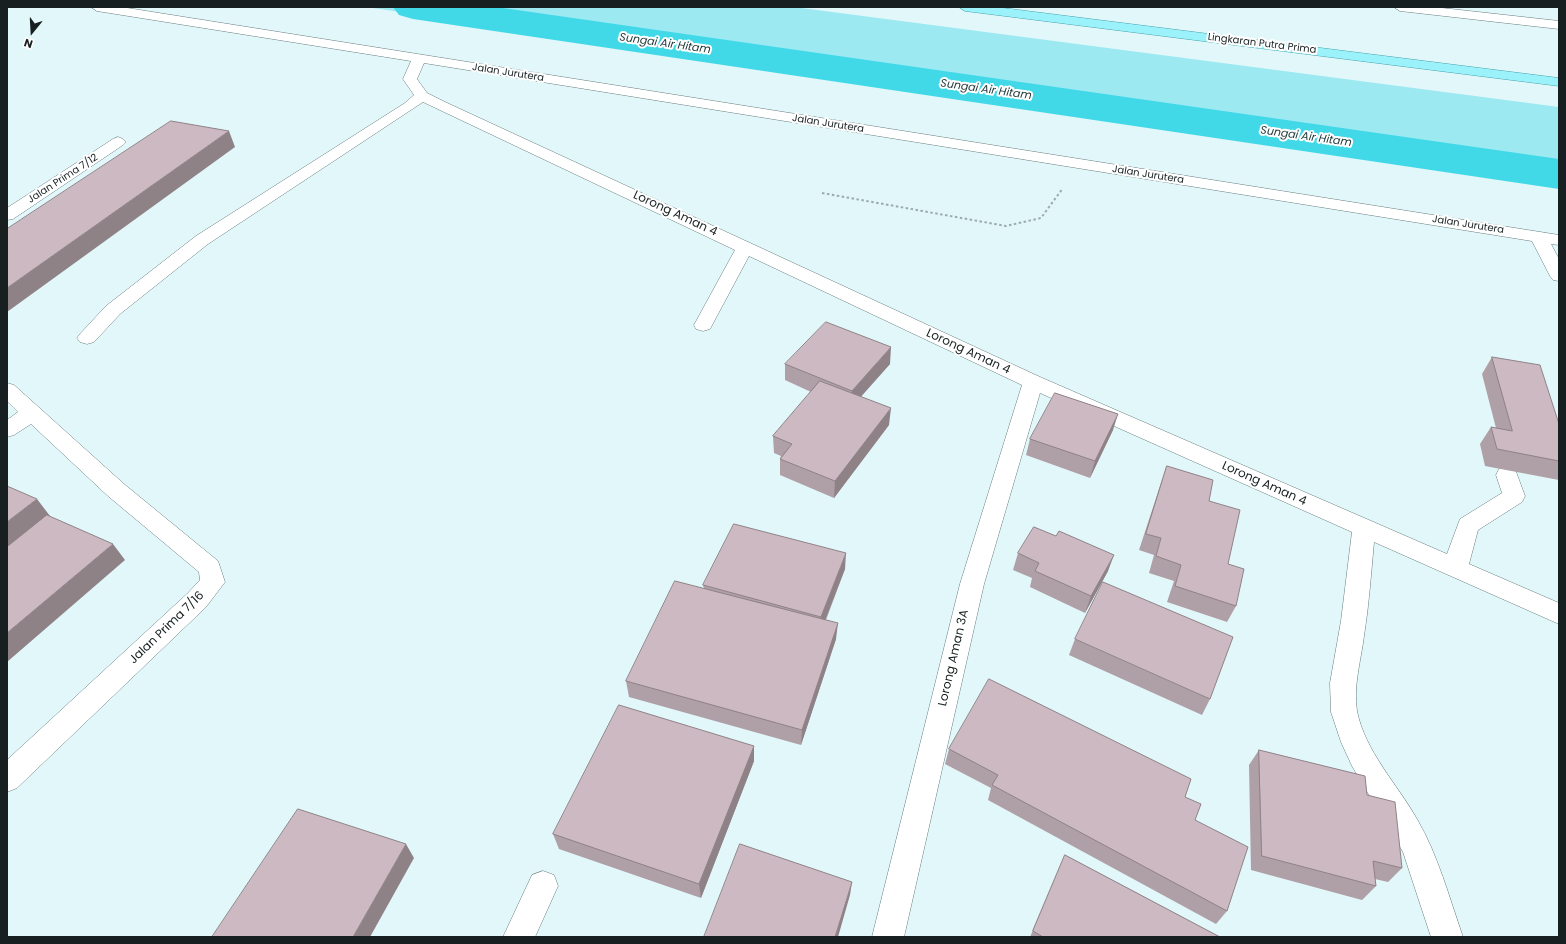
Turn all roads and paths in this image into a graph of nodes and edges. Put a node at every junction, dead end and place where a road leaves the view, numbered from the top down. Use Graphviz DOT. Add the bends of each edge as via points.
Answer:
graph roads {
  1 [pos="97,7"];
  2 [pos="965,7"];
  3 [pos="1400,7"];
  4 [pos="1559,25"];
  5 [pos="418,58"];
  6 [pos="1559,82"];
  7 [pos="422,96"];
  8 [pos="118,142"];
  9 [pos="1083,165"];
  10 [pos="822,193"];
  11 [pos="7,215"];
  12 [pos="1539,237"];
  13 [pos="1559,240"];
  14 [pos="745,247"];
  15 [pos="1559,276"];
  16 [pos="703,325"];
  17 [pos="87,338"];
  18 [pos="1033,382"];
  19 [pos="7,390"];
  20 [pos="32,413"];
  21 [pos="7,430"];
  22 [pos="1507,475"];
  23 [pos="1364,528"];
  24 [pos="1455,569"];
  25 [pos="1559,614"];
  26 [pos="7,779"];
  27 [pos="543,886"];
  28 [pos="519,937"];
  29 [pos="888,937"];
  30 [pos="1447,937"];
  1 -- 5 [label="street, Jalan Jurutera"];
  2 -- 6 [label="main road, Lingkaran Putra Prima"];
  3 -- 4 [label="street"];
  5 -- 7 [label="street, Lorong Aman 4" via="410,79"];
  5 -- 9 [label="street, Jalan Jurutera"];
  7 -- 14 [label="street, Lorong Aman 4"];
  7 -- 17 [label="street" via="202,240 113,310"];
  8 -- 11 [label="street, Jalan Prima 7/12"];
  9 -- 10 [label="path" via="1074,172 1041,218 1006,226"];
  9 -- 12 [label="street, Jalan Jurutera"];
  12 -- 13 [label="street, Jalan Jurutera"];
  12 -- 15 [label="street"];
  14 -- 16 [label="street"];
  14 -- 18 [label="street, Lorong Aman 4"];
  18 -- 23 [label="street, Lorong Aman 4"];
  18 -- 29 [label="street, Lorong Aman 3A" via="972,584"];
  19 -- 20 [label="street"];
  20 -- 21 [label="street"];
  20 -- 26 [label="street, Jalan Prima 7/16" via="116,490 210,568 213,582"];
  22 -- 24 [label="street" via="1514,496 1468,525"];
  23 -- 24 [label="street, Lorong Aman 4"];
  23 -- 30 [label="street" via="1342,698 1344,712 1366,761 1419,854"];
  24 -- 25 [label="street, Lorong Aman 4"];
  27 -- 28 [label="street"];
}
